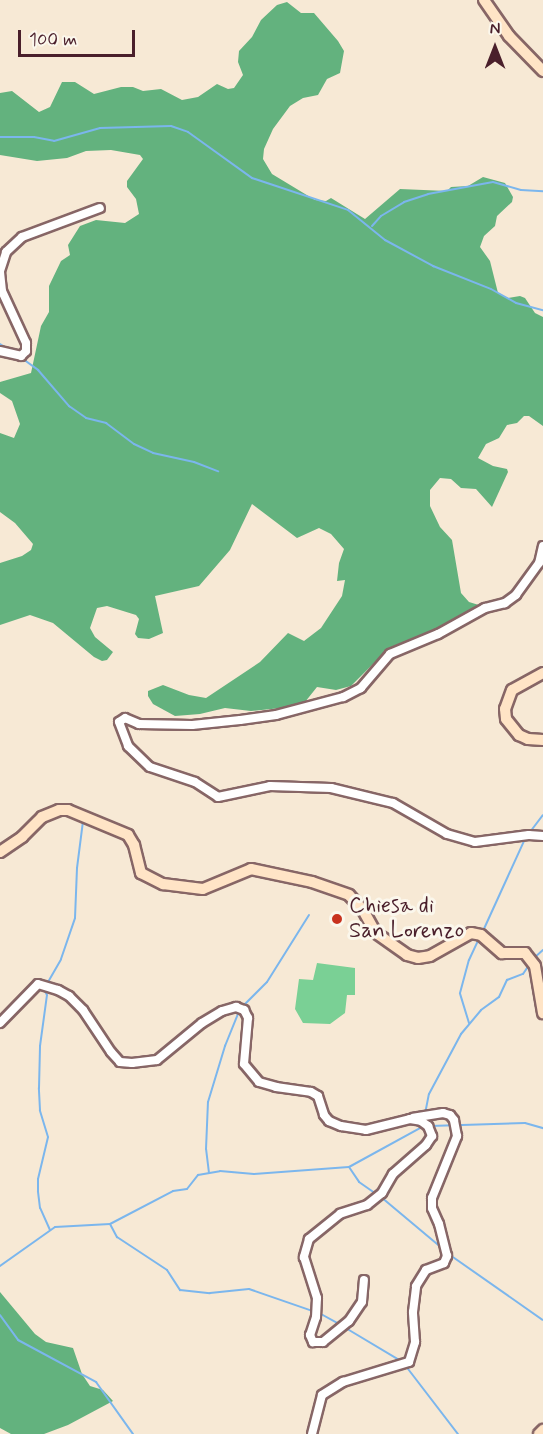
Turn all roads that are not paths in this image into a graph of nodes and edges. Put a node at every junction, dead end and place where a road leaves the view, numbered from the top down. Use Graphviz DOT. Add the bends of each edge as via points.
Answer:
graph roads {
  1 [pos="484,0"];
  2 [pos="543,71"];
  3 [pos="100,208"];
  4 [pos="0,351"];
  5 [pos="543,546"];
  6 [pos="543,673"];
  7 [pos="543,740"];
  8 [pos="543,836"];
  9 [pos="0,852"];
  10 [pos="543,1013"];
  11 [pos="0,1023"];
  12 [pos="410,1119"];
  13 [pos="364,1280"];
  14 [pos="543,1430"];
  15 [pos="312,1434"];
  16 [pos="539,1434"];
  1 -- 2 [label="street" via="509,36"];
  3 -- 4 [label="street" via="22,237 6,252 0,272 2,291 26,351 21,356"];
  5 -- 8 [label="street" via="539,563 516,595 390,654 361,688 343,697 240,720 192,725 139,724 125,718 119,722 128,746 150,767 195,782 218,797 270,786 331,788 393,803 447,834 475,842"];
  6 -- 7 [label="street" via="513,690 505,709 506,719 519,735"];
  9 -- 10 [label="street" via="42,817 68,810 128,835 146,878 203,889 251,869 312,882 349,895 376,933 390,945 418,958 447,948 471,933 481,935 502,953 530,956"];
  11 -- 12 [label="street" via="38,984 58,990 83,1010 120,1062 132,1063 157,1060 202,1023 236,1007 244,1010 248,1018 244,1064 259,1082 311,1092 318,1096 329,1121 341,1126 366,1130"];
  12 -- 13 [label="street" via="428,1126 432,1136 426,1145 393,1174 382,1193 367,1205 340,1214 309,1239 304,1257 317,1298 310,1335 313,1342 324,1342 349,1321 362,1302"];
  12 -- 15 [label="street" via="443,1113 454,1120 458,1136 432,1198 447,1256 444,1263 426,1270 417,1286 413,1312 415,1342 409,1362 343,1382 322,1395"];
  14 -- 16 [label="street"];
}
